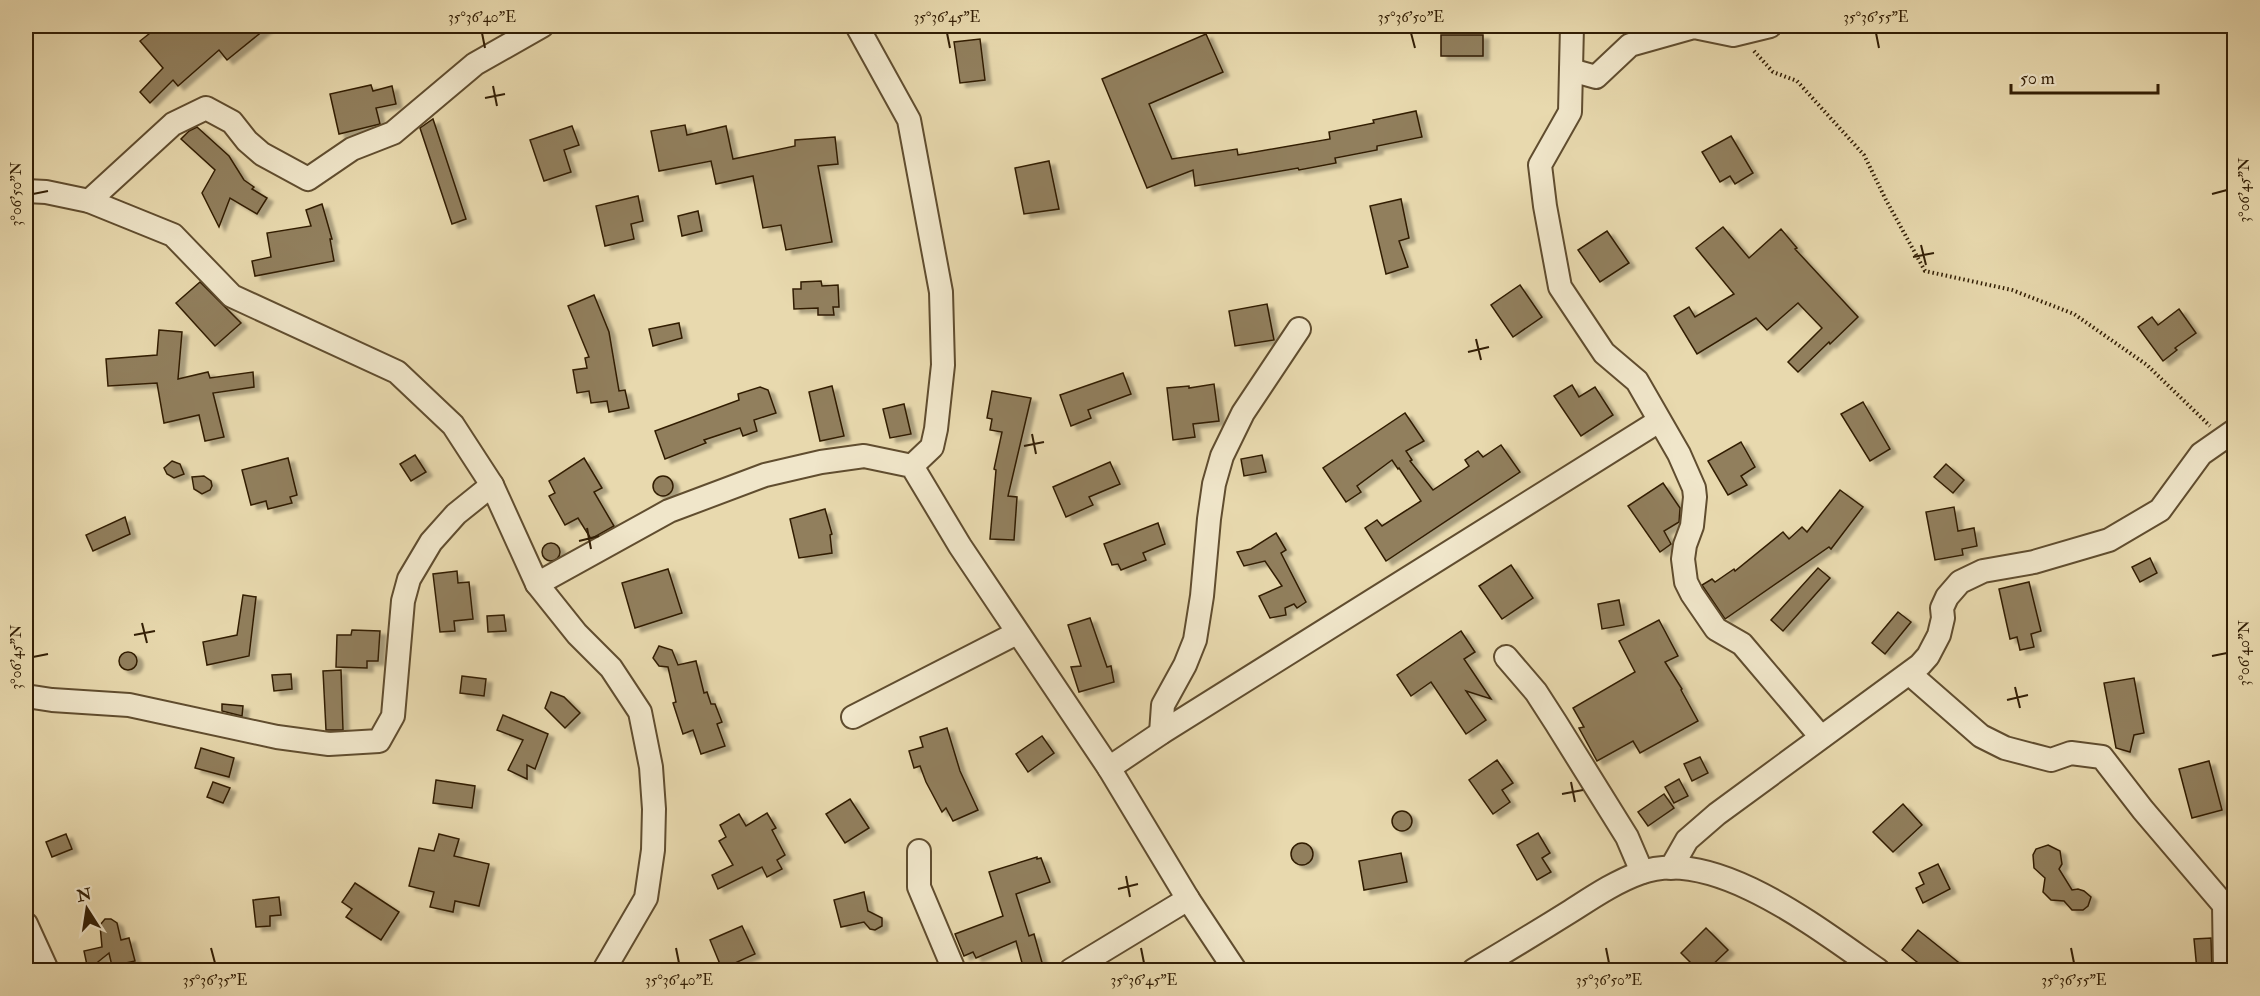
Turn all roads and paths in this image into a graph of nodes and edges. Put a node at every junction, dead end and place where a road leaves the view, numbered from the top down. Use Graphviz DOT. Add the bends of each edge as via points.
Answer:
graph roads {
  1 [pos="542,26"];
  2 [pos="857,26"];
  3 [pos="1572,26"];
  4 [pos="1770,26"];
  5 [pos="1739,34"];
  6 [pos="1571,70"];
  7 [pos="26,191"];
  8 [pos="89,201"];
  9 [pos="1299,329"];
  10 [pos="1659,421"];
  11 [pos="2229,435"];
  12 [pos="912,466"];
  13 [pos="492,485"];
  14 [pos="537,584"];
  15 [pos="1017,633"];
  16 [pos="1506,657"];
  17 [pos="1910,674"];
  18 [pos="26,696"];
  19 [pos="853,717"];
  20 [pos="1161,733"];
  21 [pos="1821,737"];
  22 [pos="1109,768"];
  23 [pos="919,851"];
  24 [pos="1671,868"];
  25 [pos="1642,872"];
  26 [pos="1188,899"];
  27 [pos="26,924"];
  28 [pos="47,970"];
  29 [pos="604,970"];
  30 [pos="954,970"];
  31 [pos="1071,970"];
  32 [pos="1235,970"];
  33 [pos="1474,970"];
  34 [pos="1878,970"];
  35 [pos="2225,970"];
  1 -- 8 [label="street" via="475,64 393,133 352,149 308,179 262,154 232,122 206,108 173,124"];
  2 -- 12 [label="street" via="909,120 941,292 943,365 936,429 932,447"];
  3 -- 6 [label="street"];
  4 -- 5 [label="street"];
  5 -- 6 [label="street" via="1694,27 1630,45 1596,76"];
  5 -- 11 [label="path" via="1773,72 1797,81 1864,155 1925,271 2013,290 2074,314 2147,364"];
  6 -- 10 [label="street" via="1570,112 1540,165 1560,287 1604,353 1637,381"];
  7 -- 8 [label="street"];
  8 -- 13 [label="street" via="173,235 232,296 397,372 453,425"];
  9 -- 20 [label="street" via="1243,413 1222,456 1214,484 1195,640 1163,705"];
  10 -- 20 [label="street"];
  10 -- 21 [label="street" via="1694,488 1692,526 1683,559 1689,588 1716,629 1742,644"];
  11 -- 17 [label="street" via="2201,454 2160,510 2109,540 1968,576 1947,597 1942,608 1942,629 1935,644"];
  12 -- 14 [label="street" via="864,456 765,475 669,511"];
  12 -- 15 [label="street"];
  13 -- 14 [label="street"];
  13 -- 18 [label="street" via="456,514 431,542 409,579 403,601 393,716 379,741 328,744 129,705"];
  14 -- 29 [label="street" via="577,634 611,668 640,712 651,767 653,850 645,898"];
  15 -- 19 [label="street"];
  15 -- 22 [label="street"];
  16 -- 25 [label="street" via="1556,723 1627,837"];
  17 -- 21 [label="street"];
  17 -- 35 [label="street" via="1981,736 2004,748 2050,760 2071,753 2102,757 2224,904"];
  20 -- 22 [label="street"];
  21 -- 24 [label="street" via="1687,840"];
  22 -- 26 [label="street"];
  23 -- 30 [label="street" via="918,887"];
  24 -- 25 [label="street"];
  24 -- 34 [label="street" via="1703,871 1739,883 1816,927"];
  25 -- 33 [label="street" via="1614,884"];
  26 -- 31 [label="street"];
  26 -- 32 [label="street"];
  27 -- 28 [label="street"];
}
